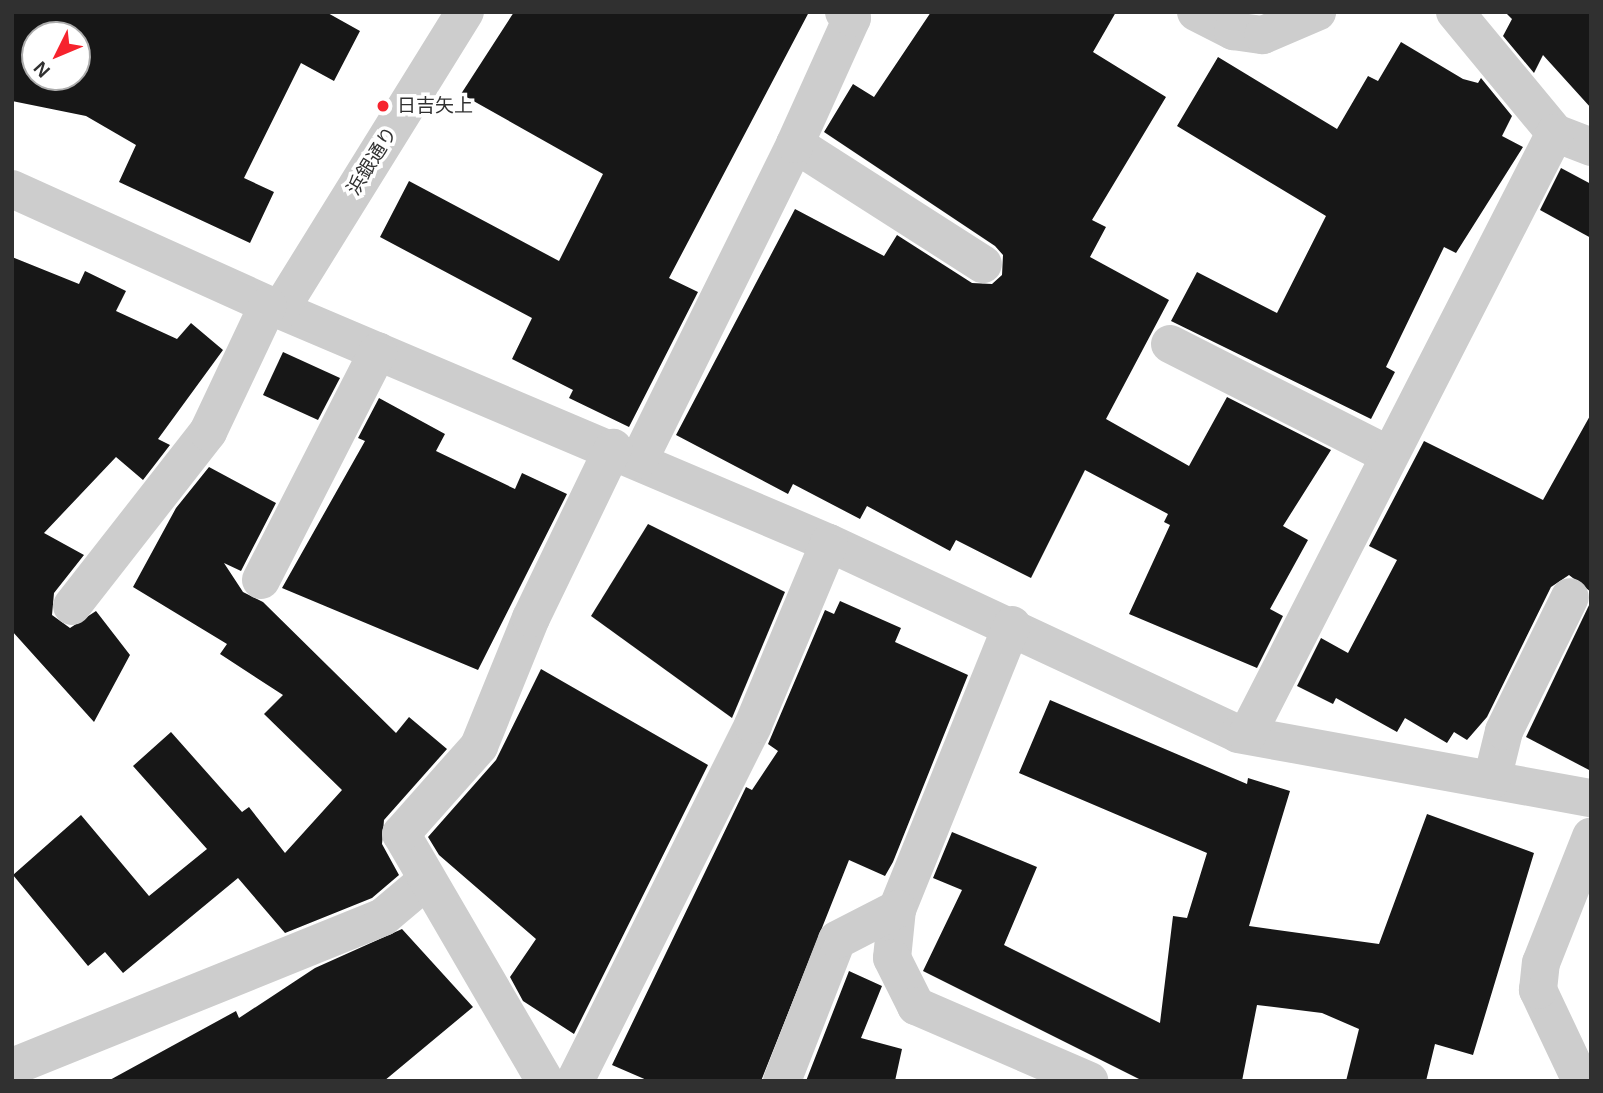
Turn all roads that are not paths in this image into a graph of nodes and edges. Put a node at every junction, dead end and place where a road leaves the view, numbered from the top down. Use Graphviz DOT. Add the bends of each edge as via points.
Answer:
graph roads {
  1 [pos="844,12"];
  2 [pos="1196,12"];
  3 [pos="1317,12"];
  4 [pos="1455,12"];
  5 [pos="461,13"];
  6 [pos="1555,133"];
  7 [pos="795,144"];
  8 [pos="1591,147"];
  9 [pos="12,189"];
  10 [pos="984,264"];
  11 [pos="274,308"];
  12 [pos="1170,344"];
  13 [pos="377,351"];
  14 [pos="626,454"];
  15 [pos="1387,454"];
  16 [pos="829,543"];
  17 [pos="261,580"];
  18 [pos="1570,597"];
  19 [pos="72,606"];
  20 [pos="1012,625"];
  21 [pos="1247,735"];
  22 [pos="1492,780"];
  23 [pos="1588,791"];
  24 [pos="1591,837"];
  25 [pos="427,880"];
  26 [pos="897,909"];
  27 [pos="12,1067"];
  28 [pos="545,1081"];
  29 [pos="575,1081"];
  30 [pos="782,1081"];
  31 [pos="1089,1081"];
  32 [pos="1581,1081"];
  1 -- 7 [label="street" via="852,18"];
  2 -- 3 [label="street" via="1233,32 1263,35"];
  4 -- 6 [label="street"];
  5 -- 11 [label="street, 浜銀通り"];
  6 -- 8 [label="street"];
  6 -- 15 [label="street"];
  7 -- 10 [label="street"];
  7 -- 14 [label="street"];
  9 -- 11 [label="street"];
  11 -- 13 [label="street"];
  11 -- 19 [label="street, 浜銀通り" via="208,432"];
  12 -- 15 [label="street"];
  13 -- 14 [label="street"];
  13 -- 17 [label="street"];
  14 -- 16 [label="street"];
  14 -- 25 [label="street" via="548,580 479,746 401,834"];
  15 -- 21 [label="street"];
  16 -- 20 [label="street"];
  16 -- 29 [label="street" via="753,725"];
  18 -- 22 [label="street" via="1504,731"];
  20 -- 21 [label="street"];
  20 -- 26 [label="street"];
  21 -- 22 [label="street"];
  22 -- 23 [label="street"];
  24 -- 32 [label="street" via="1541,963 1538,990"];
  25 -- 27 [label="street" via="383,917"];
  25 -- 28 [label="street"];
  26 -- 30 [label="street" via="837,940"];
  26 -- 31 [label="street" via="892,958 916,1006"];
}
